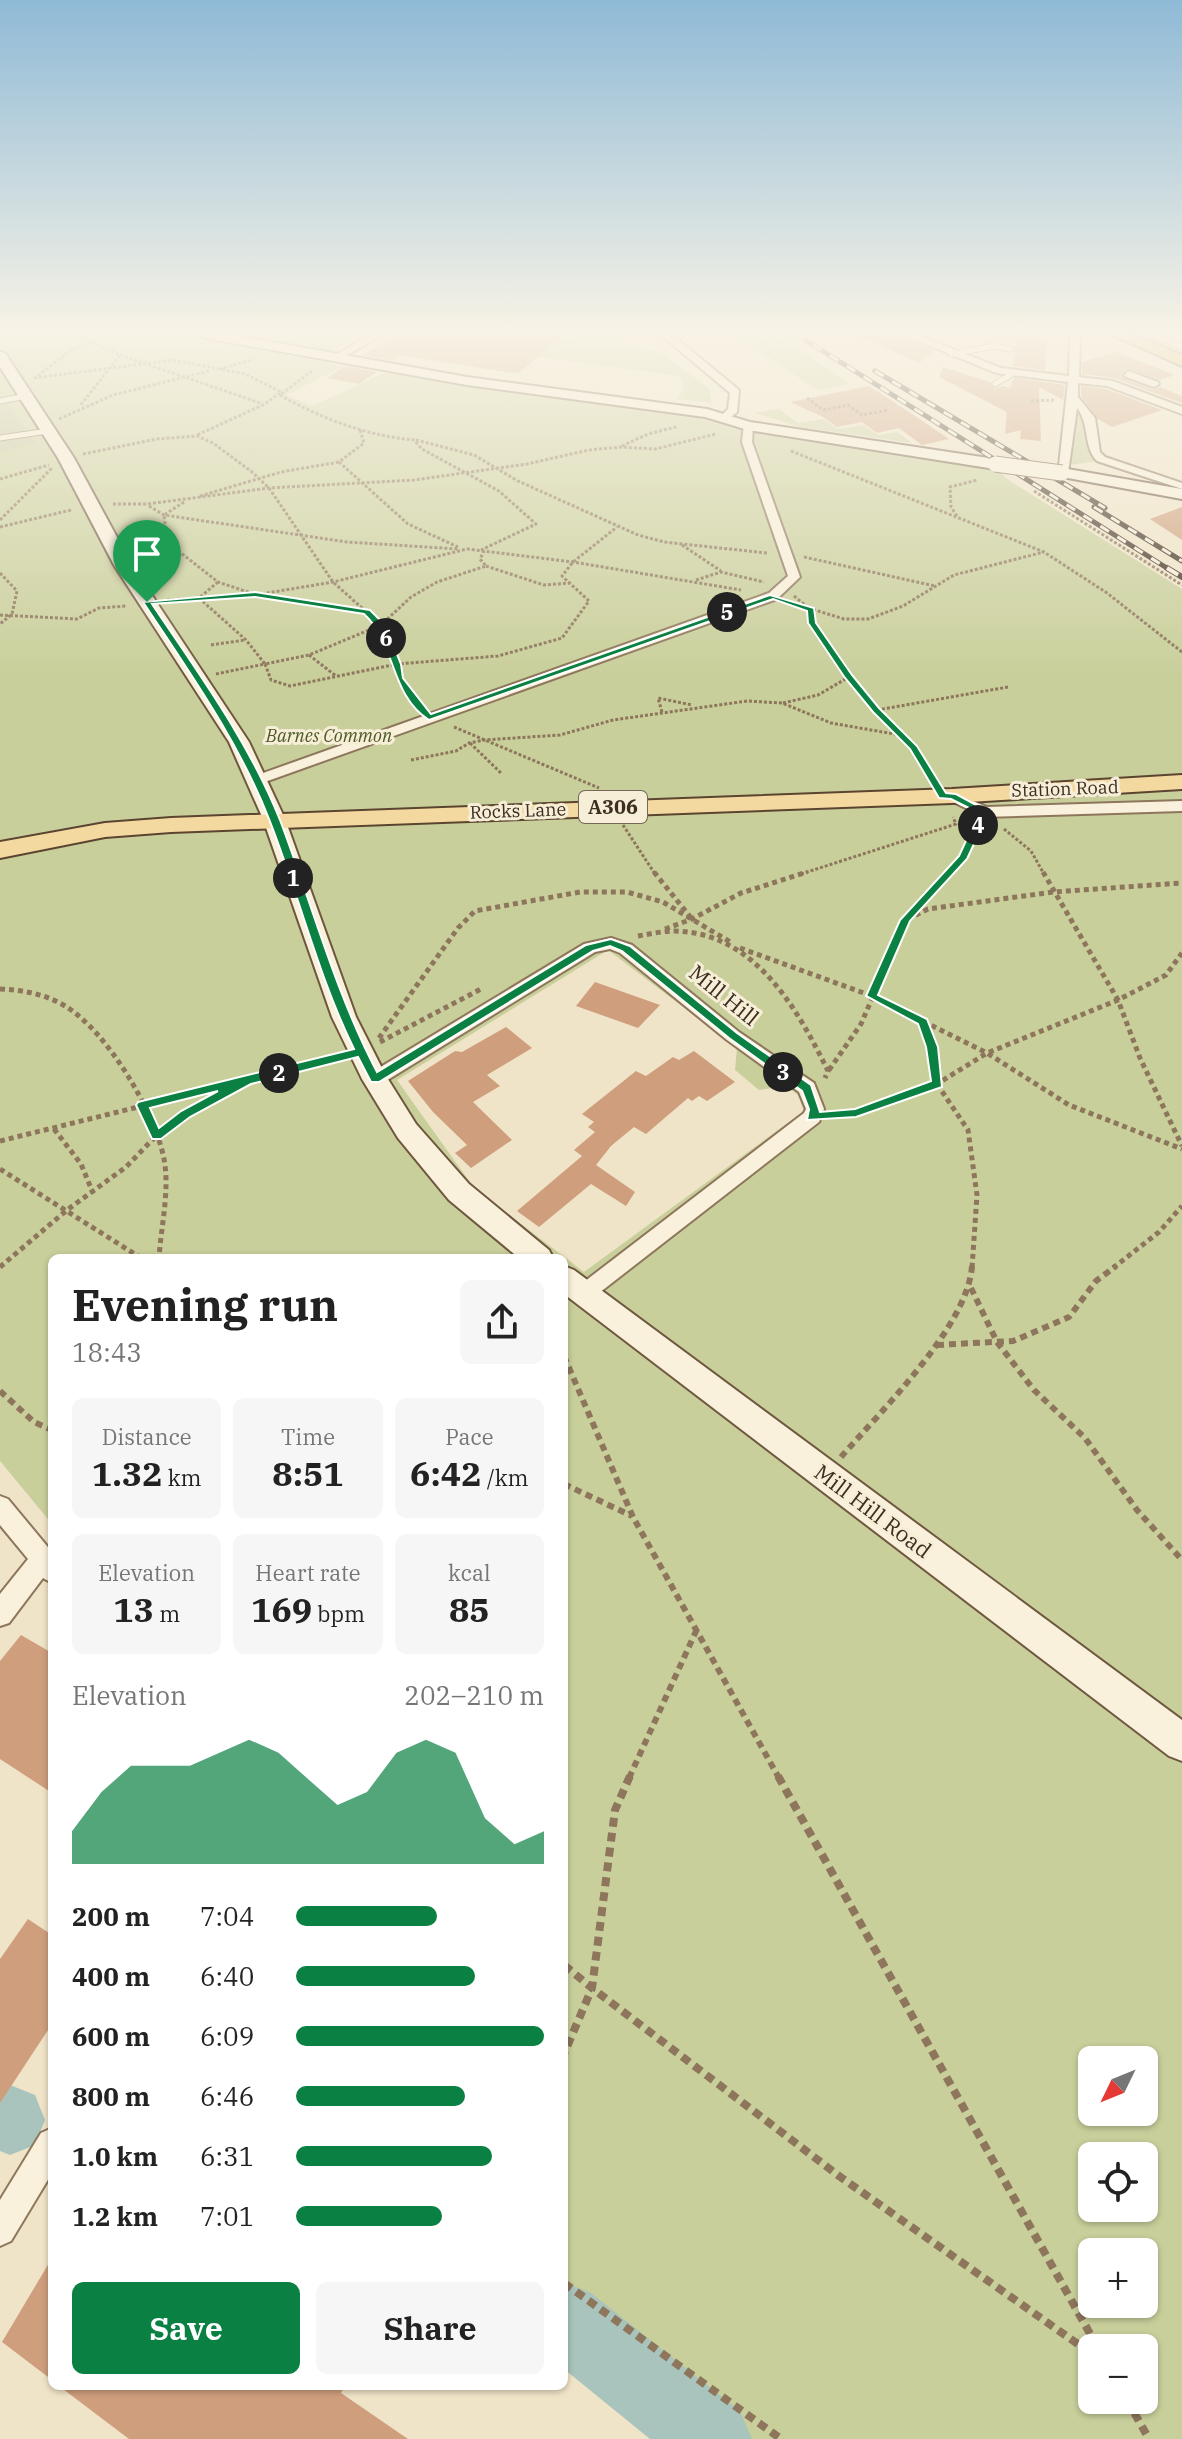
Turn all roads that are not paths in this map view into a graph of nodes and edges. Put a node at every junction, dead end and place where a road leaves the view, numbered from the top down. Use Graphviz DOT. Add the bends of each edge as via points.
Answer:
graph roads {
  1 [pos="58,448"];
  2 [pos="753,448"];
  3 [pos="876,448"];
  4 [pos="1064,448"];
  5 [pos="1094,448"];
  6 [pos="1062,473"];
  7 [pos="1181,490"];
  8 [pos="257,780"];
  9 [pos="1182,782"];
  10 [pos="948,796"];
  11 [pos="1182,806"];
  12 [pos="274,819"];
  13 [pos="0,850"];
  14 [pos="375,1079"];
  15 [pos="534,1254"];
  16 [pos="574,1286"];
  17 [pos="0,1507"];
  18 [pos="47,1566"];
  19 [pos="0,1614"];
  20 [pos="1182,1743"];
  21 [pos="48,2151"];
  22 [pos="0,2230"];
  1 -- 8 [label="main road" via="147,602 239,742"];
  2 -- 8 [label="street" via="794,577 773,596"];
  3 -- 6 [label="main road, bridge"];
  4 -- 6 [label="street"];
  5 -- 7 [label="street" via="1101,459"];
  6 -- 7 [label="main road"];
  8 -- 12 [label="main road"];
  9 -- 10 [label="main road, Rocks Lane / A306"];
  10 -- 11 [label="street, Station Road" via="984,812"];
  10 -- 12 [label="main road, Rocks Lane / A306"];
  12 -- 13 [label="main road, Rocks Lane / A306" via="105,830"];
  12 -- 14 [label="main road" via="344,1017"];
  14 -- 15 [label="main road" via="407,1131 459,1192"];
  14 -- 16 [label="street, Mill Hill" via="590,948 611,943 663,976 733,1036 807,1088 812,1109"];
  16 -- 20 [label="main road, Mill Hill Road"];
  17 -- 18 [label="street"];
  18 -- 19 [label="street"];
  21 -- 22 [label="street"];
}
